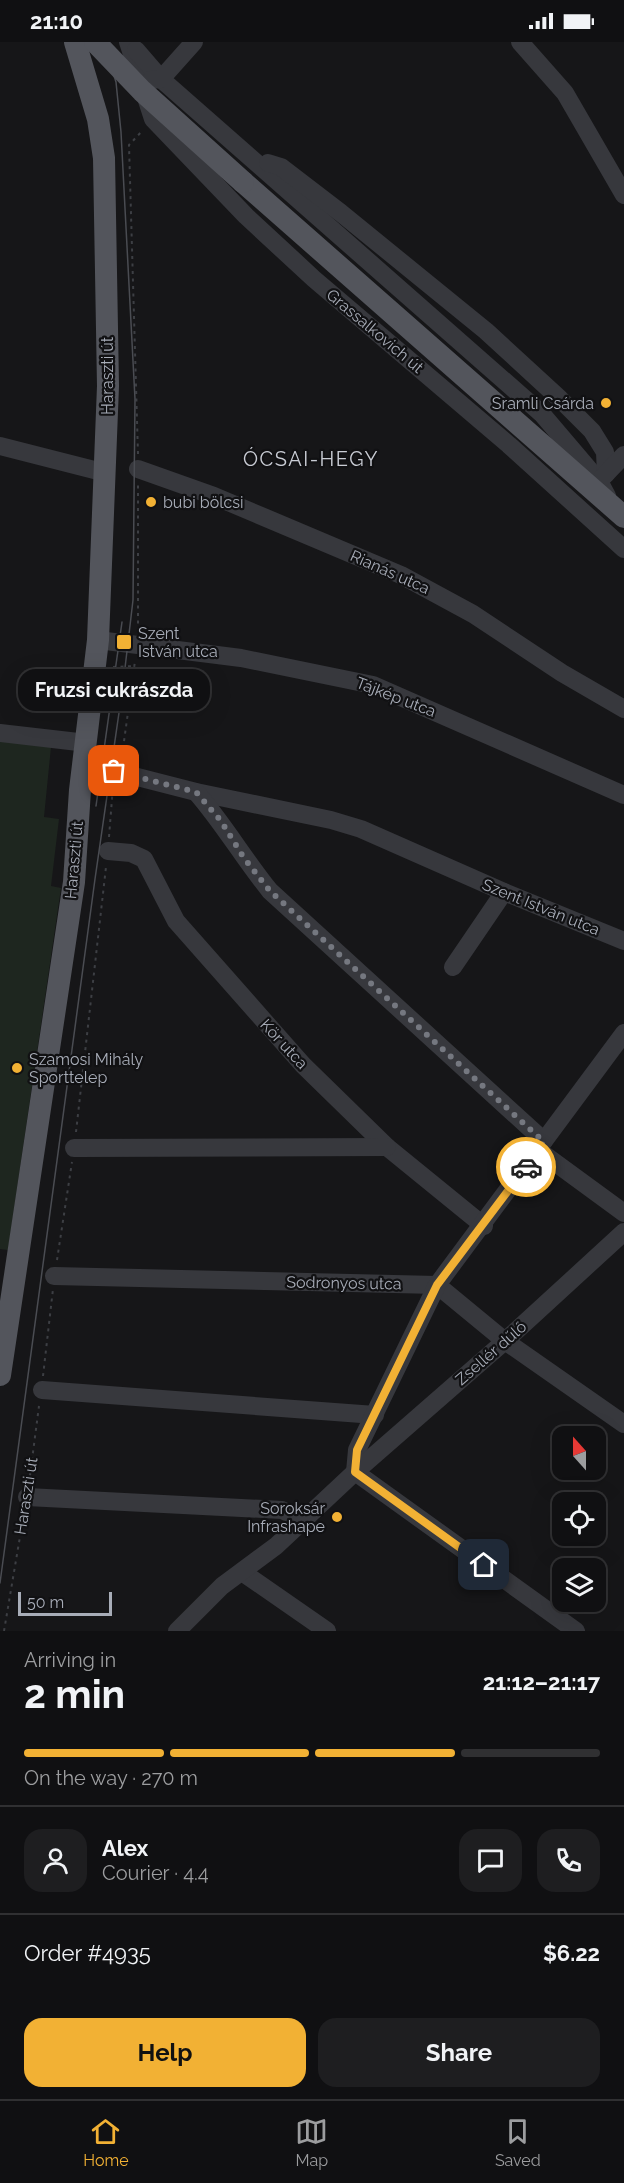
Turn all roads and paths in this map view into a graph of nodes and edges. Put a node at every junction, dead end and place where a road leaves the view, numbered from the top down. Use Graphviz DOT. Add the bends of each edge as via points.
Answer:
graph roads {
  1 [pos="63,42"];
  2 [pos="75,42"];
  3 [pos="95,42"];
  4 [pos="129,42"];
  5 [pos="194,42"];
  6 [pos="520,42"];
  7 [pos="161,80"];
  8 [pos="90,91"];
  9 [pos="146,92"];
  10 [pos="153,119"];
  11 [pos="252,158"];
  12 [pos="624,195"];
  13 [pos="0,446"];
  14 [pos="624,455"];
  15 [pos="138,469"];
  16 [pos="106,473"];
  17 [pos="602,478"];
  18 [pos="619,512"];
  19 [pos="624,549"];
  20 [pos="118,643"];
  21 [pos="134,666"];
  22 [pos="104,667"];
  23 [pos="624,709"];
  24 [pos="0,733"];
  25 [pos="87,743"];
  26 [pos="117,772"];
  27 [pos="196,792"];
  28 [pos="624,795"];
  29 [pos="108,852"];
  30 [pos="504,892"];
  31 [pos="624,941"];
  32 [pos="453,967"];
  33 [pos="624,1033"];
  34 [pos="541,1146"];
  35 [pos="74,1148"];
  36 [pos="387,1148"];
  37 [pos="624,1213"];
  38 [pos="484,1226"];
  39 [pos="624,1232"];
  40 [pos="54,1276"];
  41 [pos="437,1285"];
  42 [pos="506,1341"];
  43 [pos="0,1375"];
  44 [pos="42,1390"];
  45 [pos="375,1415"];
  46 [pos="624,1424"];
  47 [pos="355,1472"];
  48 [pos="27,1497"];
  49 [pos="305,1521"];
  50 [pos="242,1572"];
  51 [pos="4,1631"];
  52 [pos="177,1631"];
  53 [pos="327,1631"];
  54 [pos="576,1631"];
  1 -- 8 [label="main road"];
  2 -- 8 [label="main road"];
  3 -- 18 [label="main road, Grassalkovich út, bridge" via="142,91 243,182"];
  4 -- 7 [label="street, Grassalkovich út"];
  4 -- 9 [label="street, Grassalkovich út"];
  5 -- 7 [label="street"];
  6 -- 12 [label="street" via="565,93"];
  7 -- 9 [label="street" via="151,80"];
  7 -- 11 [label="street, Grassalkovich út"];
  8 -- 16 [label="main road, Haraszti út" via="104,158"];
  9 -- 10 [label="street, Grassalkovich út"];
  10 -- 15 [label="path, Haraszti út" via="129,145"];
  10 -- 19 [label="street, Grassalkovich út" via="246,216 314,279"];
  11 -- 17 [label="street, Grassalkovich út" via="542,414"];
  11 -- 17 [label="street, Grassalkovich út" via="281,167 486,331 592,430 605,452"];
  13 -- 16 [label="street"];
  14 -- 17 [label="street"];
  15 -- 20 [label="path, Haraszti út" via="140,581"];
  15 -- 23 [label="street, Rianás utca" via="214,496 401,575 473,614"];
  16 -- 20 [label="main road, Haraszti út"];
  17 -- 18 [label="street, Grassalkovich út"];
  20 -- 21 [label="path, Haraszti út"];
  20 -- 22 [label="main road, Haraszti út"];
  20 -- 28 [label="street, Tájkép utca" via="241,658 373,685"];
  21 -- 22 [label="path"];
  21 -- 26 [label="path, Haraszti út"];
  22 -- 25 [label="main road, Haraszti út"];
  24 -- 25 [label="street"];
  25 -- 43 [label="main road, Haraszti út" via="74,882"];
  26 -- 27 [label="street, Szent István utca"];
  26 -- 29 [label="path, Haraszti út"];
  27 -- 30 [label="street, Szent István utca" via="361,829"];
  27 -- 34 [label="street" via="270,891"];
  29 -- 35 [label="path, Haraszti út"];
  29 -- 36 [label="street, Kör utca" via="144,859 176,921 303,1065"];
  30 -- 31 [label="street, Szent István utca"];
  30 -- 32 [label="street"];
  33 -- 34 [label="street"];
  34 -- 37 [label="street"];
  34 -- 38 [label="street"];
  35 -- 36 [label="street"];
  35 -- 40 [label="path, Haraszti út"];
  36 -- 38 [label="street, Kör utca"];
  38 -- 41 [label="street"];
  39 -- 42 [label="street, Zsellér dűlő"];
  40 -- 41 [label="street, Sodronyos utca"];
  40 -- 44 [label="path, Haraszti út"];
  41 -- 42 [label="street"];
  41 -- 45 [label="street"];
  42 -- 46 [label="street"];
  42 -- 47 [label="street, Zsellér dűlő"];
  44 -- 45 [label="street"];
  44 -- 48 [label="path, Haraszti út"];
  45 -- 47 [label="street" via="357,1450"];
  47 -- 49 [label="street, Zsellér dűlő"];
  47 -- 54 [label="street"];
  48 -- 49 [label="street" via="282,1510"];
  48 -- 51 [label="path, Haraszti út"];
  49 -- 50 [label="street, Zsellér dűlő"];
  50 -- 52 [label="street, Zsellér dűlő" via="222,1586"];
  50 -- 53 [label="street"];
}
